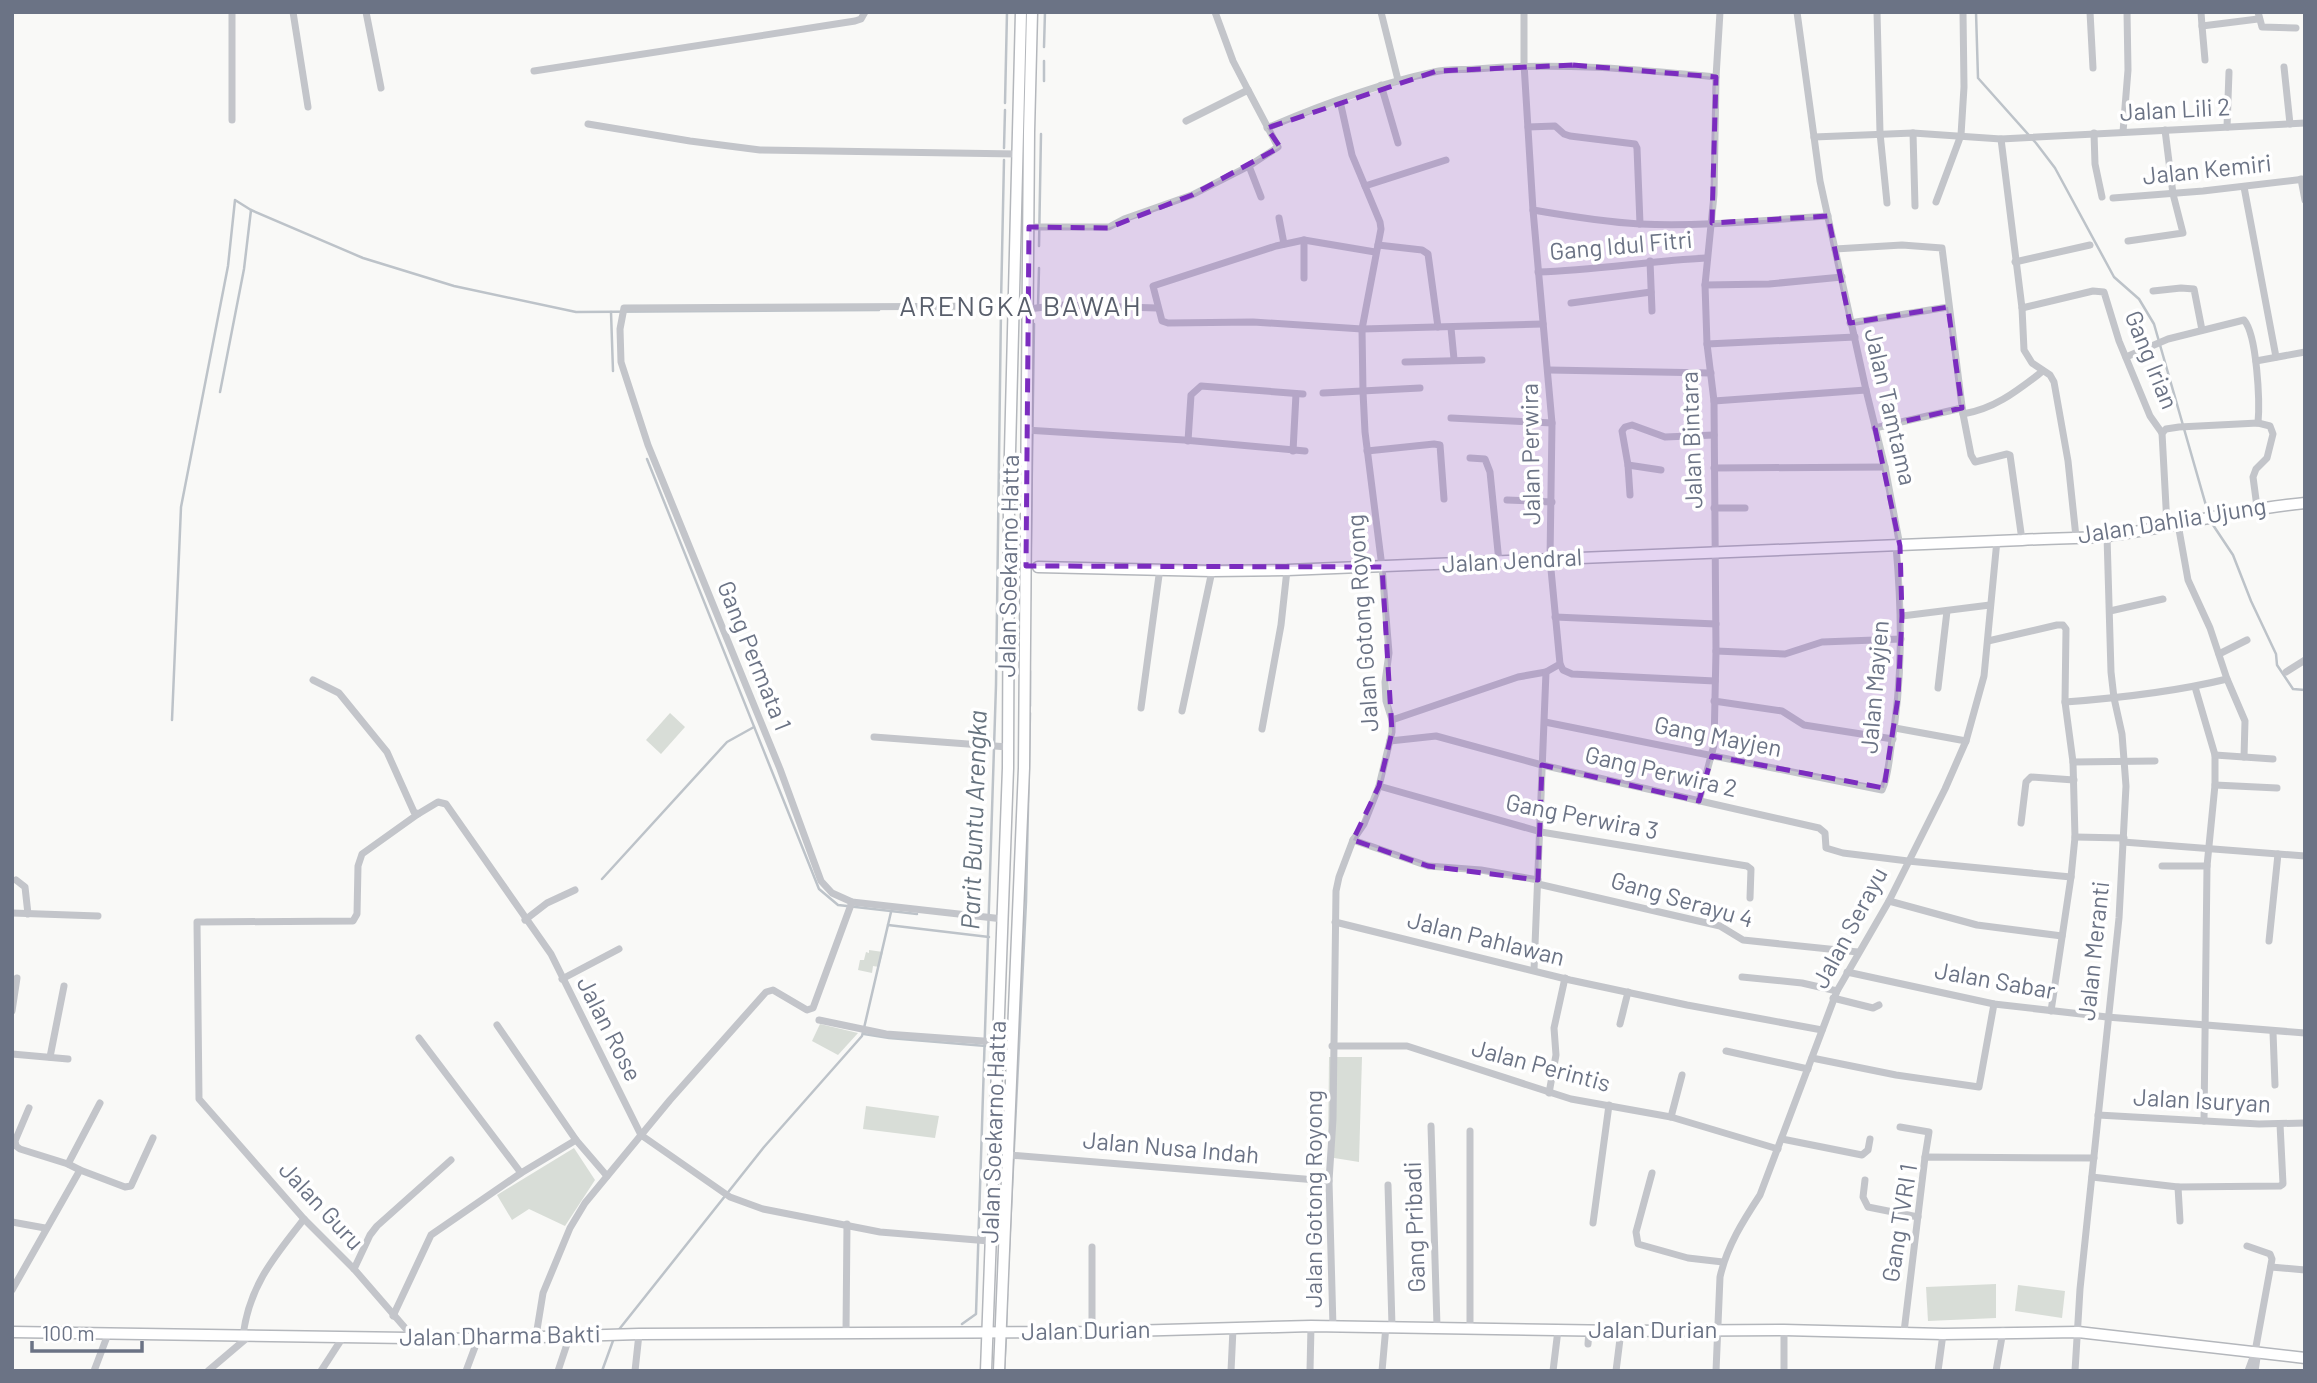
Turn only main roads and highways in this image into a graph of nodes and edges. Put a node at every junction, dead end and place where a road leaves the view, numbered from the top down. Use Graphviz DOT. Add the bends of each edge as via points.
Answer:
graph roads {
  1 [pos="1021,12"];
  2 [pos="1032,12"];
  3 [pos="2305,503"];
  4 [pos="1997,541"];
  5 [pos="1031,566"];
  6 [pos="1008,768"];
  7 [pos="1024,768"];
  8 [pos="988,1318"];
  9 [pos="12,1332"];
  10 [pos="959,1332"];
  11 [pos="987,1332"];
  12 [pos="1002,1332"];
  13 [pos="2305,1359"];
  14 [pos="986,1371"];
  15 [pos="999,1371"];
  1 -- 6 [label="main road, Jalan Soekarno Hatta" via="999,746"];
  2 -- 5 [label="main road, Jalan Soekarno Hatta"];
  3 -- 4 [label="main road, Jalan Dahlia Ujung" via="2107,536"];
  4 -- 5 [label="main road, Jalan Jendral" via="1287,570"];
  5 -- 7 [label="main road, Jalan Soekarno Hatta"];
  6 -- 7 [label="main road"];
  6 -- 8 [label="main road, Jalan Soekarno Hatta" via="993,919 996,1125 985,1241"];
  7 -- 12 [label="main road, Jalan Soekarno Hatta"];
  8 -- 10 [label="main road"];
  8 -- 11 [label="main road, Jalan Soekarno Hatta"];
  9 -- 10 [label="main road, Jalan Dharma Bakti" via="478,1339"];
  10 -- 11 [label="main road, Jalan Dharma Bakti"];
  11 -- 12 [label="main road, Jalan Durian"];
  11 -- 14 [label="main road, Jalan Soekarno Hatta"];
  12 -- 13 [label="main road, Jalan Durian" via="1311,1326 2078,1332"];
  12 -- 15 [label="main road, Jalan Soekarno Hatta"];
}
